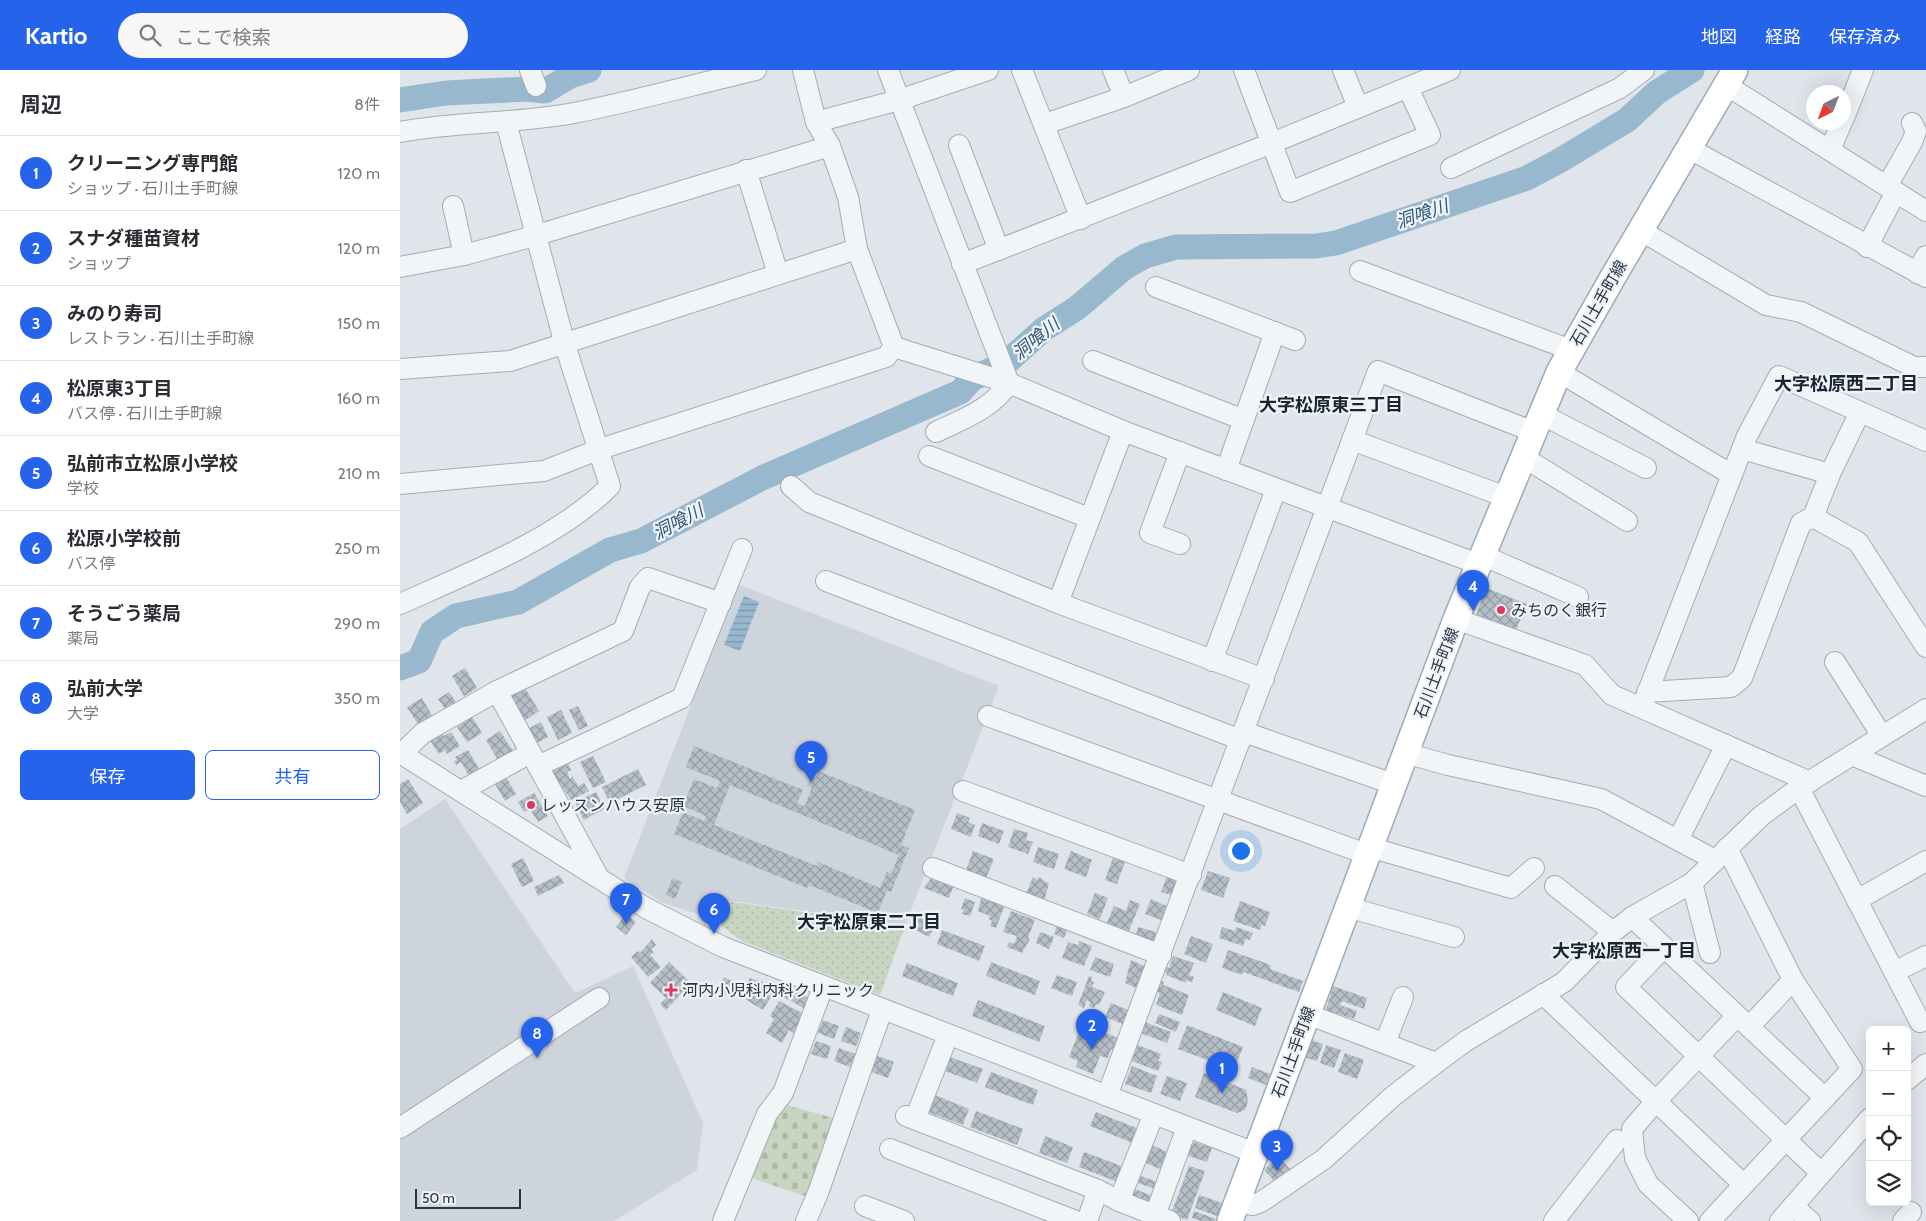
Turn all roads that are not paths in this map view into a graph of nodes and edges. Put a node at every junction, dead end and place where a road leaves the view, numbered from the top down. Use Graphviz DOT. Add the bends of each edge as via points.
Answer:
graph roads {
  1 [pos="756,70"];
  2 [pos="802,70"];
  3 [pos="888,70"];
  4 [pos="988,70"];
  5 [pos="1022,70"];
  6 [pos="1113,70"];
  7 [pos="1189,70"];
  8 [pos="1244,70"];
  9 [pos="1342,70"];
  10 [pos="1450,70"];
  11 [pos="1644,70"];
  12 [pos="1863,70"];
  13 [pos="1731,78"];
  14 [pos="1408,88"];
  15 [pos="1124,96"];
  16 [pos="899,100"];
  17 [pos="1851,100"];
  18 [pos="1358,107"];
  19 [pos="506,122"];
  20 [pos="816,122"];
  21 [pos="1912,123"];
  22 [pos="1045,124"];
  23 [pos="1839,130"];
  24 [pos="400,132"];
  25 [pos="1272,144"];
  26 [pos="959,145"];
  27 [pos="830,146"];
  28 [pos="1690,149"];
  29 [pos="1830,150"];
  30 [pos="1451,168"];
  31 [pos="746,170"];
  32 [pos="1891,189"];
  33 [pos="453,206"];
  34 [pos="1926,211"];
  35 [pos="1081,219"];
  36 [pos="1640,230"];
  37 [pos="534,236"];
  38 [pos="1867,247"];
  39 [pos="857,249"];
  40 [pos="999,250"];
  41 [pos="464,255"];
  42 [pos="962,264"];
  43 [pos="400,267"];
  44 [pos="1923,269"];
  45 [pos="1360,271"];
  46 [pos="778,274"];
  47 [pos="1156,287"];
  48 [pos="1275,332"];
  49 [pos="1295,340"];
  50 [pos="565,345"];
  51 [pos="894,347"];
  52 [pos="1571,350"];
  53 [pos="1093,361"];
  54 [pos="1926,367"];
  55 [pos="400,369"];
  56 [pos="1559,372"];
  57 [pos="1009,383"];
  58 [pos="1860,412"];
  59 [pos="1244,420"];
  60 [pos="1538,423"];
  61 [pos="1123,431"];
  62 [pos="936,432"];
  63 [pos="1352,440"];
  64 [pos="1926,441"];
  65 [pos="600,449"];
  66 [pos="1742,450"];
  67 [pos="1180,452"];
  68 [pos="929,456"];
  69 [pos="1523,457"];
  70 [pos="1646,468"];
  71 [pos="1226,470"];
  72 [pos="1830,474"];
  73 [pos="1732,475"];
  74 [pos="400,484"];
  75 [pos="792,486"];
  76 [pos="1276,489"];
  77 [pos="1506,497"];
  78 [pos="1327,508"];
  79 [pos="1813,517"];
  80 [pos="1090,518"];
  81 [pos="1627,521"];
  82 [pos="1180,544"];
  83 [pos="742,549"];
  84 [pos="1480,560"];
  85 [pos="826,581"];
  86 [pos="1578,597"];
  87 [pos="721,603"];
  88 [pos="1058,603"];
  89 [pos="400,604"];
  90 [pos="1456,619"];
  91 [pos="1926,647"];
  92 [pos="1212,661"];
  93 [pos="1835,662"];
  94 [pos="1264,679"];
  95 [pos="497,691"];
  96 [pos="1645,699"];
  97 [pos="1926,709"];
  98 [pos="988,716"];
  99 [pos="1242,736"];
  100 [pos="1882,736"];
  101 [pos="1726,745"];
  102 [pos="1405,753"];
  103 [pos="400,754"];
  104 [pos="1852,755"];
  105 [pos="534,759"];
  106 [pos="1393,784"];
  107 [pos="1805,785"];
  108 [pos="1926,786"];
  109 [pos="460,791"];
  110 [pos="963,791"];
  111 [pos="1218,801"];
  112 [pos="1678,840"];
  113 [pos="1368,851"];
  114 [pos="1721,854"];
  115 [pos="1926,861"];
  116 [pos="933,868"];
  117 [pos="1534,868"];
  118 [pos="1191,875"];
  119 [pos="599,879"];
  120 [pos="1692,883"];
  121 [pos="1555,886"];
  122 [pos="1857,900"];
  123 [pos="1347,907"];
  124 [pos="1632,917"];
  125 [pos="1613,932"];
  126 [pos="1454,938"];
  127 [pos="1664,947"];
  128 [pos="1710,953"];
  129 [pos="1161,955"];
  130 [pos="1926,956"];
  131 [pos="1894,972"];
  132 [pos="1793,980"];
  133 [pos="823,987"];
  134 [pos="1542,994"];
  135 [pos="1403,997"];
  136 [pos="599,998"];
  137 [pos="882,1010"];
  138 [pos="1307,1014"];
  139 [pos="1743,1022"];
  140 [pos="1920,1022"];
  141 [pos="948,1035"];
  142 [pos="1385,1043"];
  143 [pos="1698,1056"];
  144 [pos="1436,1063"];
  145 [pos="1926,1064"];
  146 [pos="1911,1077"];
  147 [pos="1107,1096"];
  148 [pos="1825,1098"];
  149 [pos="1656,1100"];
  150 [pos="1154,1114"];
  151 [pos="1866,1122"];
  152 [pos="1187,1127"];
  153 [pos="400,1128"];
  154 [pos="1617,1140"];
  155 [pos="1785,1140"];
  156 [pos="890,1149"];
  157 [pos="1255,1153"];
  158 [pos="1821,1173"];
  159 [pos="1743,1184"];
  160 [pos="1098,1190"];
  161 [pos="1119,1201"];
  162 [pos="865,1206"];
  163 [pos="1233,1211"];
  164 [pos="1786,1214"];
  165 [pos="1159,1219"];
  166 [pos="722,1221"];
  167 [pos="806,1221"];
  168 [pos="904,1221"];
  169 [pos="1076,1221"];
  170 [pos="1087,1221"];
  171 [pos="1554,1221"];
  172 [pos="1688,1221"];
  173 [pos="1710,1221"];
  174 [pos="1810,1221"];
  1 -- 19 [label="street" via="574,113"];
  2 -- 20 [label="street"];
  3 -- 16 [label="street"];
  4 -- 16 [label="street"];
  5 -- 22 [label="street"];
  6 -- 15 [label="street"];
  7 -- 15 [label="street"];
  8 -- 25 [label="street"];
  9 -- 18 [label="street"];
  10 -- 14 [label="street"];
  11 -- 30 [label="street" via="1620,88"];
  12 -- 17 [label="street"];
  13 -- 28 [label="main road, 石川土手町線"];
  13 -- 29 [label="street"];
  14 -- 18 [label="street"];
  14 -- 25 [label="street" via="1430,135 1290,192"];
  15 -- 22 [label="street"];
  16 -- 20 [label="street"];
  16 -- 42 [label="street"];
  18 -- 25 [label="street"];
  19 -- 24 [label="street" via="433,126"];
  19 -- 37 [label="street"];
  20 -- 27 [label="street"];
  21 -- 32 [label="street" via="1916,131"];
  22 -- 35 [label="street"];
  23 -- 29 [label="street"];
  25 -- 35 [label="street"];
  26 -- 40 [label="street"];
  27 -- 31 [label="street"];
  27 -- 39 [label="street" via="848,197"];
  28 -- 36 [label="main road, 石川土手町線"];
  28 -- 38 [label="street"];
  29 -- 32 [label="street"];
  31 -- 37 [label="street"];
  31 -- 46 [label="street"];
  32 -- 34 [label="street"];
  32 -- 38 [label="street"];
  33 -- 41 [label="street"];
  35 -- 40 [label="street"];
  36 -- 52 [label="main road, 石川土手町線"];
  36 -- 54 [label="street" via="1766,305 1801,312 1914,367"];
  37 -- 41 [label="street"];
  37 -- 50 [label="street"];
  38 -- 44 [label="street"];
  39 -- 46 [label="street"];
  39 -- 51 [label="street"];
  40 -- 42 [label="street"];
  41 -- 43 [label="street"];
  42 -- 57 [label="street"];
  45 -- 52 [label="street"];
  46 -- 50 [label="street"];
  47 -- 48 [label="street"];
  48 -- 49 [label="street"];
  48 -- 59 [label="street"];
  50 -- 55 [label="street" via="510,361"];
  50 -- 65 [label="street"];
  51 -- 57 [label="street"];
  51 -- 65 [label="street" via="886,357"];
  52 -- 56 [label="main road, 石川土手町線"];
  53 -- 59 [label="street"];
  56 -- 60 [label="main road, 石川土手町線"];
  56 -- 73 [label="street"];
  57 -- 61 [label="street"];
  57 -- 62 [label="street" via="1002,394 984,408"];
  58 -- 64 [label="street"];
  58 -- 66 [label="street" via="1780,376"];
  58 -- 72 [label="street"];
  59 -- 71 [label="street"];
  60 -- 63 [label="street" via="1378,371"];
  60 -- 69 [label="main road, 石川土手町線"];
  60 -- 70 [label="street"];
  61 -- 67 [label="street"];
  61 -- 80 [label="street"];
  63 -- 77 [label="street"];
  63 -- 78 [label="street"];
  65 -- 74 [label="street" via="544,471"];
  65 -- 89 [label="street" via="610,486 594,502 535,540"];
  66 -- 72 [label="street"];
  66 -- 73 [label="street"];
  67 -- 71 [label="street"];
  67 -- 82 [label="street" via="1150,533"];
  68 -- 80 [label="street"];
  69 -- 77 [label="main road, 石川土手町線"];
  69 -- 81 [label="street"];
  71 -- 76 [label="street"];
  72 -- 79 [label="street"];
  73 -- 96 [label="street"];
  75 -- 88 [label="street" via="809,502"];
  76 -- 78 [label="street"];
  76 -- 92 [label="street"];
  77 -- 84 [label="main road, 石川土手町線"];
  78 -- 84 [label="street"];
  78 -- 94 [label="street"];
  79 -- 91 [label="street" via="1858,542"];
  79 -- 96 [label="street" via="1801,522 1742,678 1731,687"];
  80 -- 88 [label="street"];
  83 -- 87 [label="street"];
  84 -- 86 [label="street"];
  84 -- 90 [label="main road, 石川土手町線"];
  85 -- 99 [label="street"];
  87 -- 95 [label="street" via="648,578 640,587 623,632"];
  87 -- 105 [label="street" via="682,698"];
  88 -- 92 [label="street"];
  90 -- 96 [label="street" via="1585,665 1612,695"];
  90 -- 102 [label="main road, 石川土手町線"];
  92 -- 94 [label="street"];
  93 -- 100 [label="street"];
  94 -- 99 [label="street"];
  95 -- 103 [label="street" via="423,733"];
  95 -- 105 [label="street"];
  96 -- 101 [label="street"];
  97 -- 100 [label="street"];
  98 -- 111 [label="street"];
  99 -- 106 [label="street"];
  99 -- 111 [label="street"];
  100 -- 104 [label="street"];
  101 -- 107 [label="street"];
  101 -- 112 [label="street"];
  102 -- 106 [label="main road, 石川土手町線"];
  102 -- 112 [label="street" via="1448,766 1600,798"];
  103 -- 109 [label="street"];
  104 -- 107 [label="street"];
  104 -- 108 [label="street"];
  105 -- 109 [label="street"];
  105 -- 119 [label="street"];
  106 -- 113 [label="main road, 石川土手町線"];
  107 -- 114 [label="street" via="1761,816"];
  107 -- 122 [label="street"];
  109 -- 119 [label="street"];
  110 -- 118 [label="street"];
  111 -- 113 [label="street"];
  111 -- 118 [label="street"];
  112 -- 114 [label="street"];
  113 -- 117 [label="street" via="1510,888"];
  113 -- 123 [label="main road, 石川土手町線"];
  114 -- 120 [label="street"];
  114 -- 132 [label="street"];
  115 -- 122 [label="street"];
  116 -- 129 [label="street"];
  118 -- 129 [label="street"];
  119 -- 133 [label="street" via="687,930"];
  120 -- 124 [label="street"];
  120 -- 128 [label="street"];
  121 -- 125 [label="street"];
  122 -- 131 [label="street"];
  123 -- 126 [label="street"];
  123 -- 138 [label="main road, 石川土手町線"];
  124 -- 125 [label="street"];
  124 -- 127 [label="street"];
  125 -- 134 [label="street" via="1564,982"];
  127 -- 139 [label="street"];
  127 -- 143 [label="street" via="1626,987"];
  129 -- 147 [label="street"];
  130 -- 131 [label="street"];
  131 -- 140 [label="street"];
  132 -- 139 [label="street"];
  132 -- 148 [label="street" via="1852,1069"];
  133 -- 137 [label="street"];
  133 -- 166 [label="street" via="783,1093 767,1114"];
  134 -- 144 [label="street"];
  134 -- 149 [label="street"];
  135 -- 142 [label="street"];
  136 -- 153 [label="street"];
  137 -- 141 [label="street"];
  137 -- 167 [label="street"];
  138 -- 142 [label="street"];
  138 -- 157 [label="main road, 石川土手町線"];
  139 -- 143 [label="street"];
  139 -- 148 [label="street"];
  141 -- 147 [label="street"];
  141 -- 160 [label="street" via="911,1118"];
  142 -- 144 [label="street"];
  143 -- 149 [label="street"];
  143 -- 155 [label="street"];
  144 -- 163 [label="street" via="1392,1097 1324,1159 1261,1202"];
  145 -- 146 [label="street"];
  147 -- 150 [label="street"];
  148 -- 155 [label="street"];
  149 -- 159 [label="street"];
  149 -- 172 [label="street" via="1632,1129 1635,1158 1648,1184"];
  150 -- 152 [label="street"];
  150 -- 161 [label="street"];
  151 -- 158 [label="street"];
  152 -- 157 [label="street"];
  152 -- 165 [label="street"];
  154 -- 171 [label="street"];
  155 -- 158 [label="street"];
  155 -- 159 [label="street"];
  156 -- 169 [label="street"];
  157 -- 163 [label="main road, 石川土手町線"];
  158 -- 164 [label="street"];
  159 -- 173 [label="street"];
  160 -- 161 [label="street"];
  160 -- 170 [label="street"];
  161 -- 165 [label="street"];
  162 -- 168 [label="street"];
  164 -- 174 [label="street"];
}
